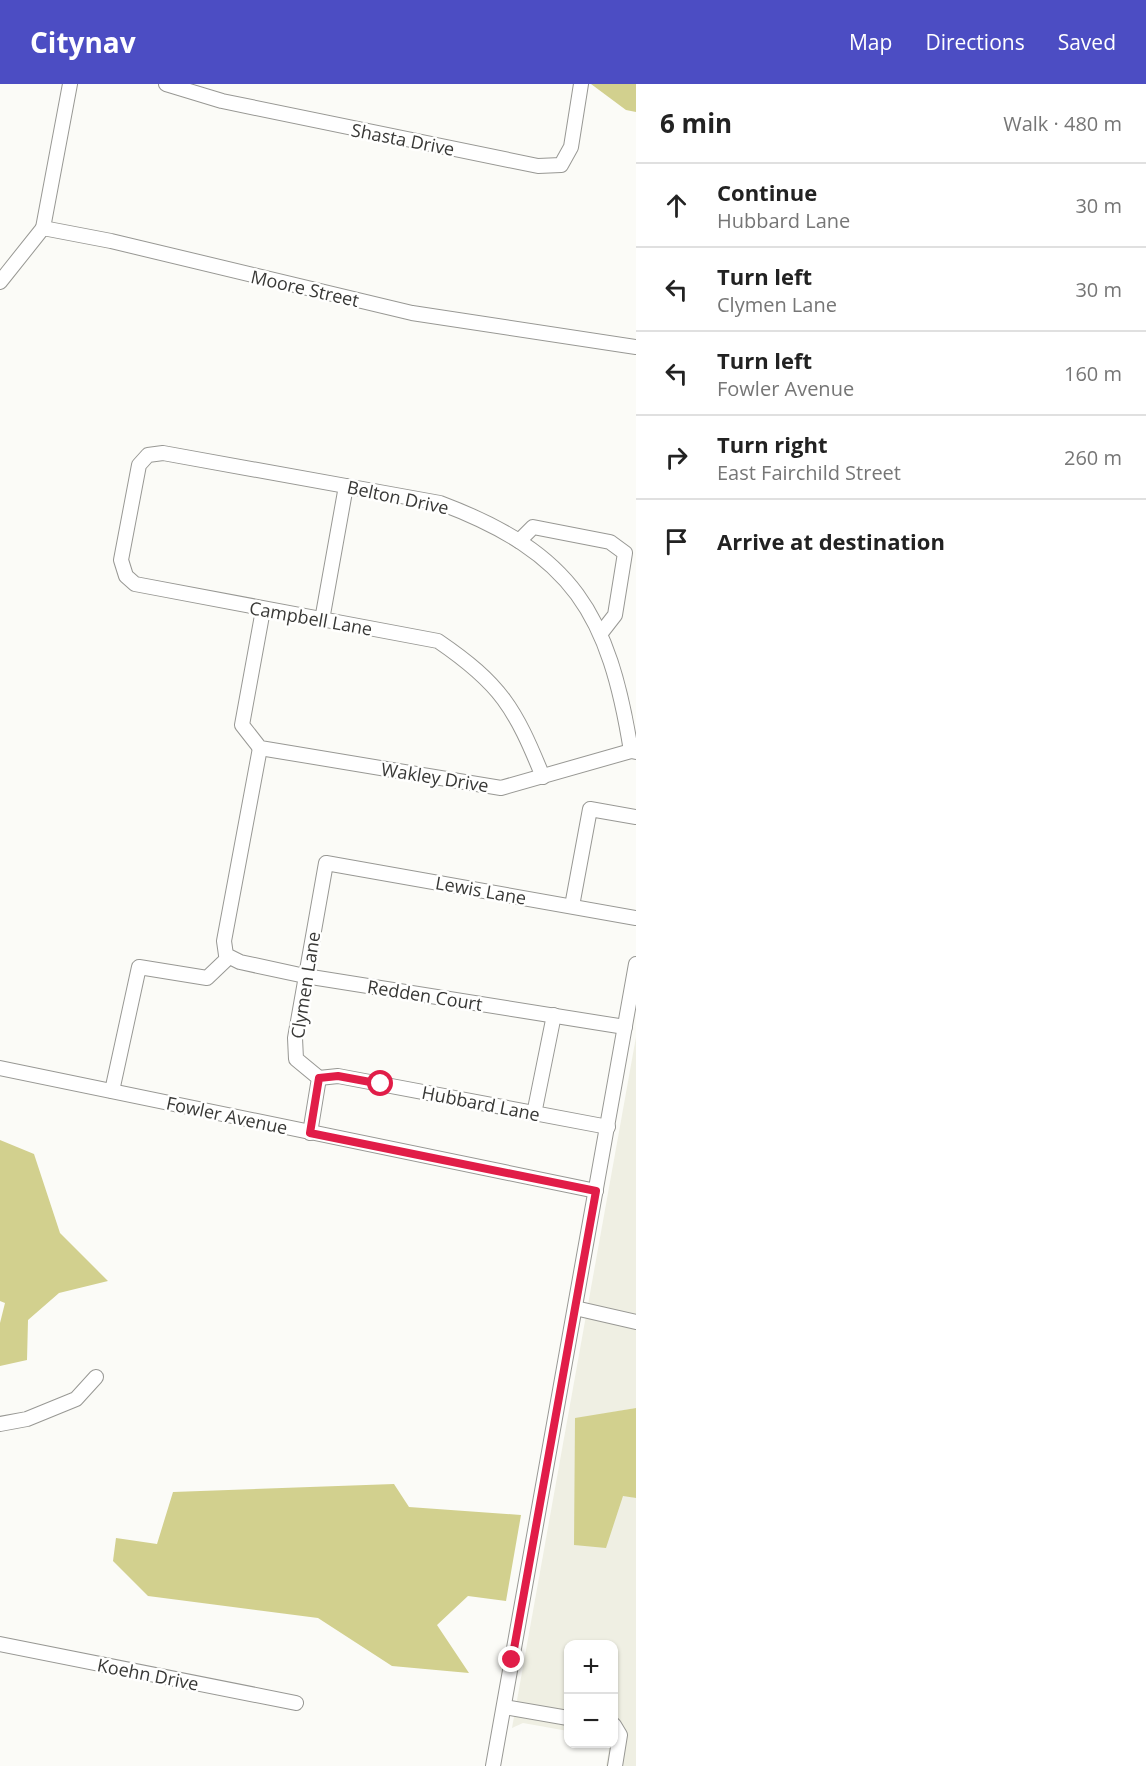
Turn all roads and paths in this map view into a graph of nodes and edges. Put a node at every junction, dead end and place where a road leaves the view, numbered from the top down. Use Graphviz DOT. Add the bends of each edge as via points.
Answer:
graph roads {
  1 [pos="70,84"];
  2 [pos="166,84"];
  3 [pos="581,84"];
  4 [pos="43,228"];
  5 [pos="0,282"];
  6 [pos="636,347"];
  7 [pos="139,465"];
  8 [pos="346,486"];
  9 [pos="519,541"];
  10 [pos="263,610"];
  11 [pos="322,620"];
  12 [pos="601,633"];
  13 [pos="260,748"];
  14 [pos="633,751"];
  15 [pos="543,777"];
  16 [pos="636,817"];
  17 [pos="326,863"];
  18 [pos="572,906"];
  19 [pos="636,918"];
  20 [pos="228,956"];
  21 [pos="636,964"];
  22 [pos="305,976"];
  23 [pos="554,1015"];
  24 [pos="625,1027"];
  25 [pos="0,1068"];
  26 [pos="319,1078"];
  27 [pos="112,1091"];
  28 [pos="534,1114"];
  29 [pos="608,1127"];
  30 [pos="310,1133"];
  31 [pos="596,1191"];
  32 [pos="575,1308"];
  33 [pos="636,1322"];
  34 [pos="96,1377"];
  35 [pos="0,1424"];
  36 [pos="0,1644"];
  37 [pos="296,1704"];
  38 [pos="504,1707"];
  39 [pos="564,1717"];
  40 [pos="618,1732"];
  41 [pos="618,1747"];
  42 [pos="618,1748"];
  43 [pos="494,1766"];
  44 [pos="615,1766"];
  1 -- 4 [label="street"];
  2 -- 3 [label="street, Shasta Drive" via="233,104 538,166 561,165 571,147"];
  4 -- 5 [label="street"];
  4 -- 6 [label="street, Moore Street" via="412,313"];
  7 -- 8 [label="street, Belton Drive" via="148,454 163,453"];
  7 -- 10 [label="street, Campbell Lane" via="122,560 126,576 135,584"];
  8 -- 9 [label="street, Belton Drive" via="440,503 478,517"];
  8 -- 11 [label="street"];
  9 -- 12 [label="street, Belton Drive" via="564,576"];
  9 -- 12 [label="street" via="532,527 610,542 626,553 615,615"];
  10 -- 11 [label="street, Campbell Lane"];
  10 -- 13 [label="street" via="242,725"];
  11 -- 15 [label="street, Campbell Lane" via="438,641 474,665 500,692 521,723"];
  12 -- 14 [label="street, Belton Drive" via="616,671"];
  13 -- 15 [label="street, Wakley Drive" via="501,788"];
  13 -- 20 [label="street" via="224,940"];
  14 -- 15 [label="street, Wakley Drive"];
  16 -- 18 [label="street" via="590,809"];
  17 -- 18 [label="street, Lewis Lane"];
  17 -- 22 [label="street, Clymen Lane"];
  18 -- 19 [label="street, Lewis Lane"];
  20 -- 22 [label="street, Redden Court" via="240,963"];
  20 -- 27 [label="street" via="207,978 140,967"];
  21 -- 24 [label="street"];
  22 -- 23 [label="street, Redden Court"];
  22 -- 26 [label="street, Clymen Lane" via="295,1038 296,1059"];
  23 -- 24 [label="street, Redden Court"];
  23 -- 28 [label="street"];
  24 -- 29 [label="street"];
  25 -- 27 [label="street, Fowler Avenue"];
  26 -- 28 [label="street, Hubbard Lane" via="338,1076"];
  26 -- 30 [label="street"];
  27 -- 30 [label="street, Fowler Avenue"];
  28 -- 29 [label="street, Hubbard Lane"];
  29 -- 31 [label="street"];
  30 -- 31 [label="street, Fowler Avenue"];
  31 -- 32 [label="street"];
  32 -- 33 [label="street"];
  32 -- 38 [label="street"];
  34 -- 35 [label="street" via="76,1399 27,1419"];
  36 -- 37 [label="street, Koehn Drive"];
  38 -- 39 [label="street"];
  38 -- 43 [label="street"];
  40 -- 41 [label="street"];
  42 -- 44 [label="street"];
}
